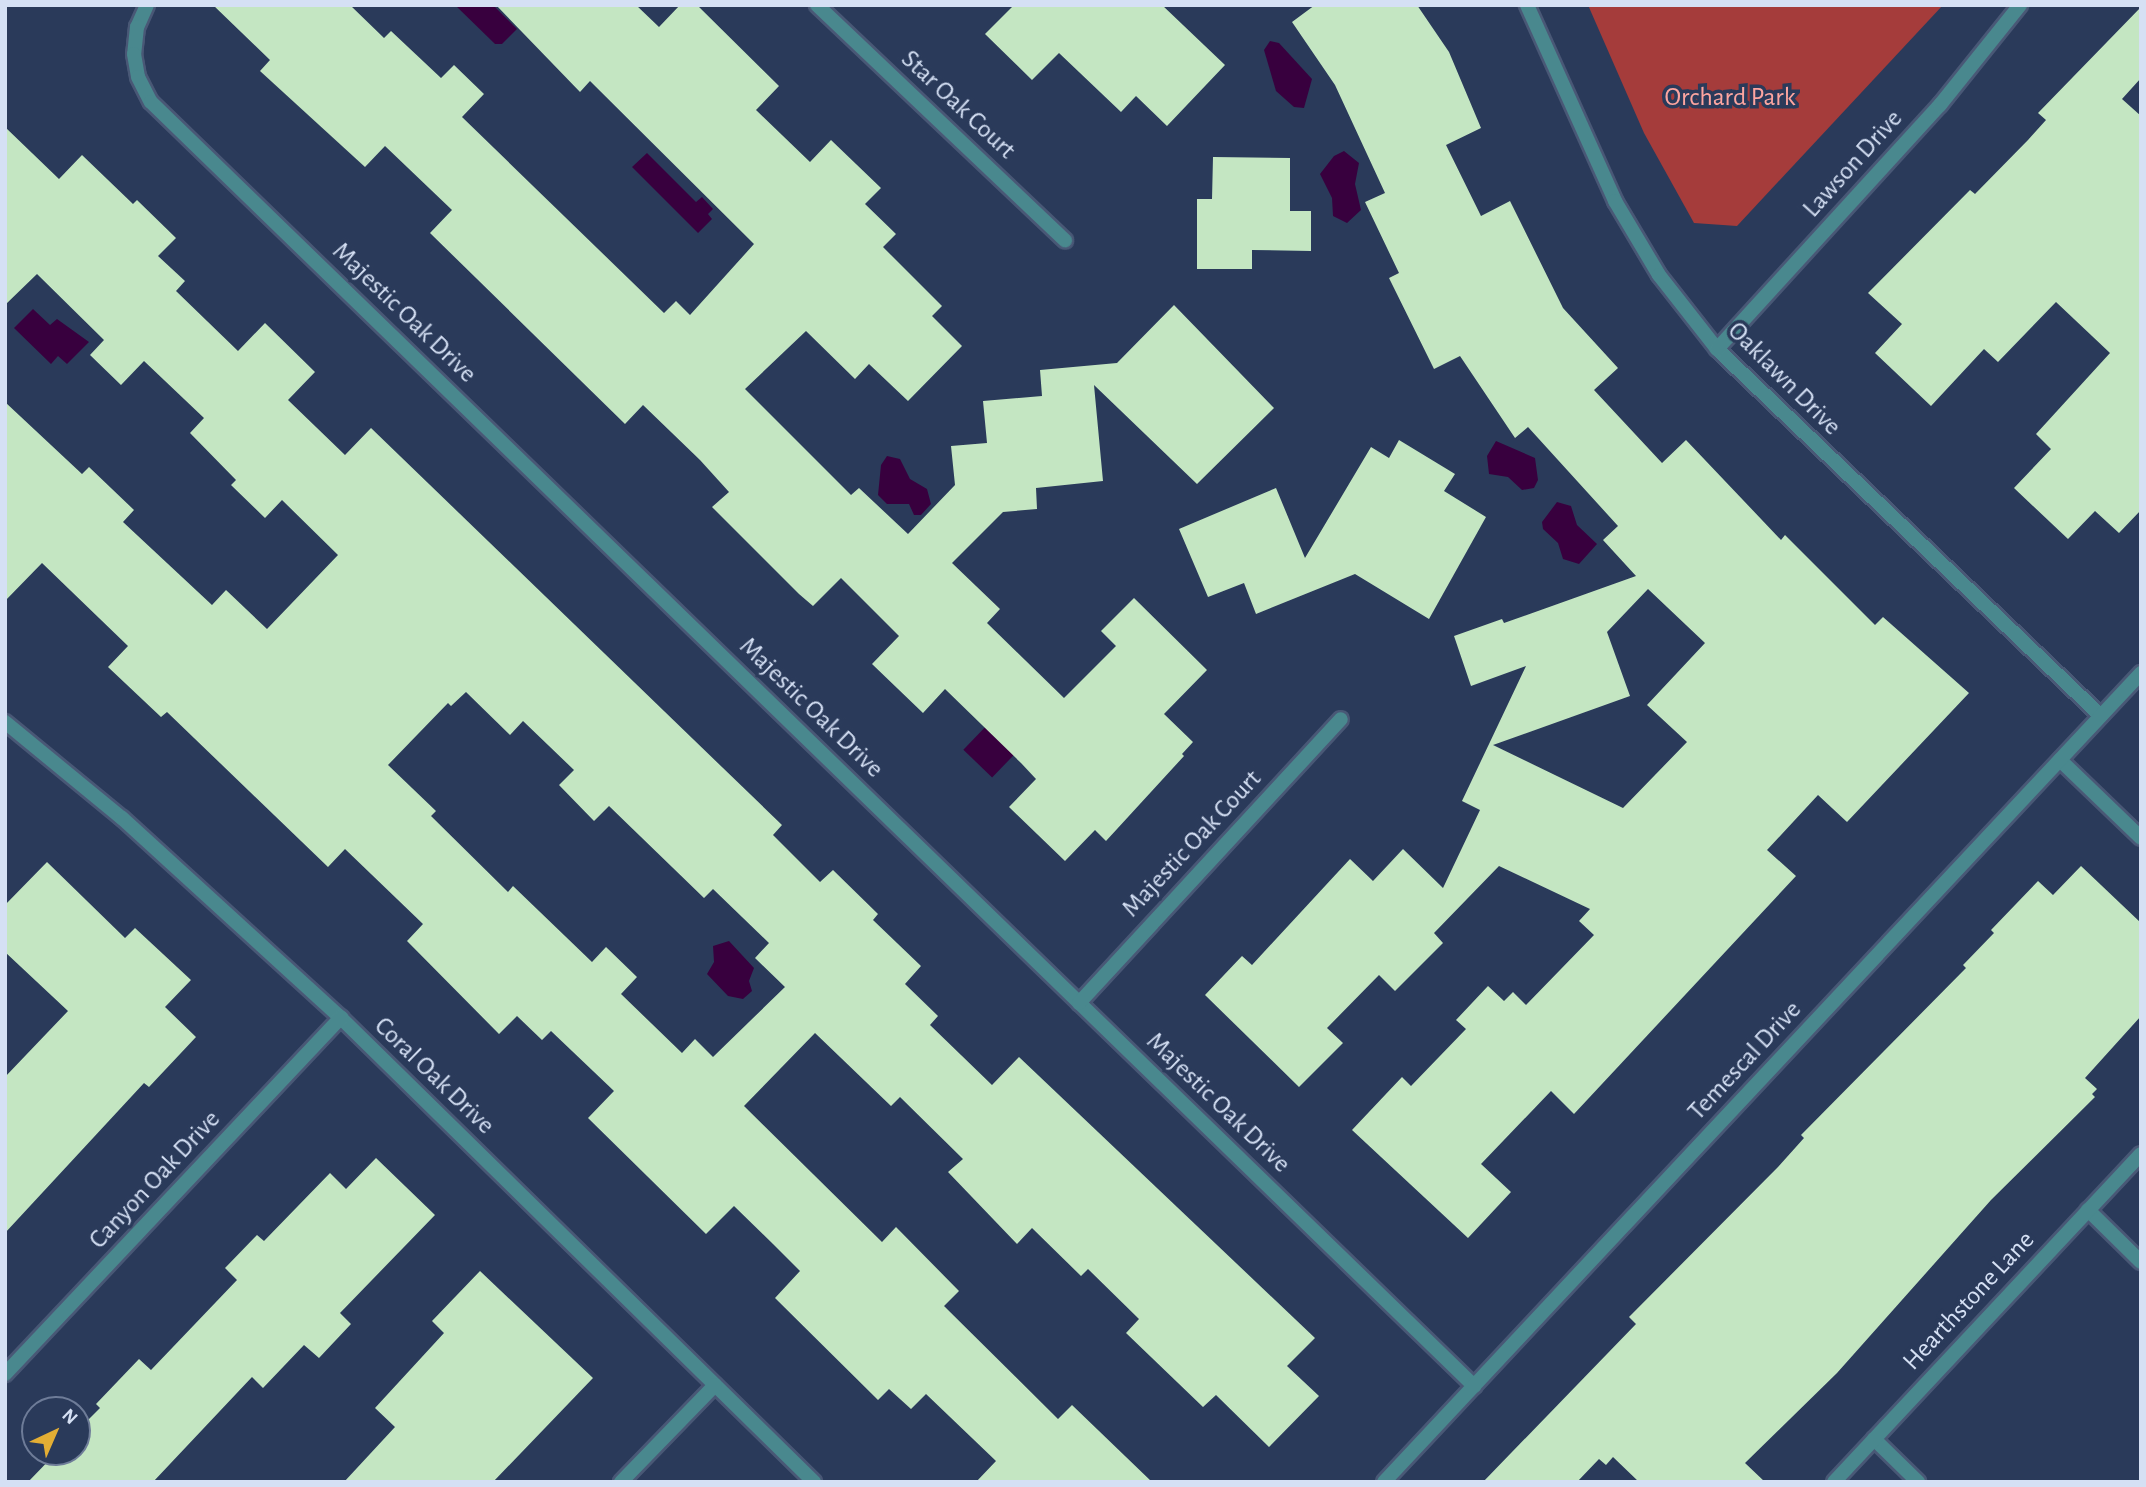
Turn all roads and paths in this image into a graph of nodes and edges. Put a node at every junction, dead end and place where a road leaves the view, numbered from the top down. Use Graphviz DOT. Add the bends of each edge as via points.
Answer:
graph roads {
  1 [pos="147,5"];
  2 [pos="817,5"];
  3 [pos="1527,5"];
  4 [pos="2020,5"];
  5 [pos="1065,240"];
  6 [pos="1717,349"];
  7 [pos="2141,673"];
  8 [pos="2101,716"];
  9 [pos="1341,719"];
  10 [pos="5,722"];
  11 [pos="2060,760"];
  12 [pos="2141,838"];
  13 [pos="1079,1003"];
  14 [pos="341,1018"];
  15 [pos="2141,1154"];
  16 [pos="2088,1210"];
  17 [pos="2141,1262"];
  18 [pos="5,1374"];
  19 [pos="715,1385"];
  20 [pos="1474,1386"];
  21 [pos="1874,1439"];
  22 [pos="621,1482"];
  23 [pos="814,1482"];
  24 [pos="1384,1482"];
  25 [pos="1834,1482"];
  26 [pos="1918,1482"];
  1 -- 13 [label="street, Majestic Oak Drive" via="137,27 134,54 138,77 151,102"];
  2 -- 5 [label="street, Star Oak Court"];
  3 -- 6 [label="street, Oaklawn Drive" via="1615,201 1659,275"];
  4 -- 6 [label="street, Lawson Drive" via="1940,105"];
  6 -- 8 [label="street, Oaklawn Drive"];
  7 -- 8 [label="street, Temescal Drive"];
  8 -- 11 [label="street, Temescal Drive"];
  9 -- 13 [label="street, Majestic Oak Court"];
  10 -- 14 [label="street, Coral Oak Drive" via="122,818"];
  11 -- 12 [label="street"];
  11 -- 20 [label="street, Temescal Drive"];
  13 -- 20 [label="street, Majestic Oak Drive"];
  14 -- 18 [label="street, Canyon Oak Drive"];
  14 -- 19 [label="street, Coral Oak Drive"];
  15 -- 16 [label="street, Hearthstone Lane"];
  16 -- 17 [label="street"];
  16 -- 21 [label="street, Hearthstone Lane"];
  19 -- 22 [label="street"];
  19 -- 23 [label="street, Coral Oak Drive"];
  20 -- 24 [label="street, Temescal Drive"];
  21 -- 25 [label="street, Hearthstone Lane"];
  21 -- 26 [label="street"];
}
